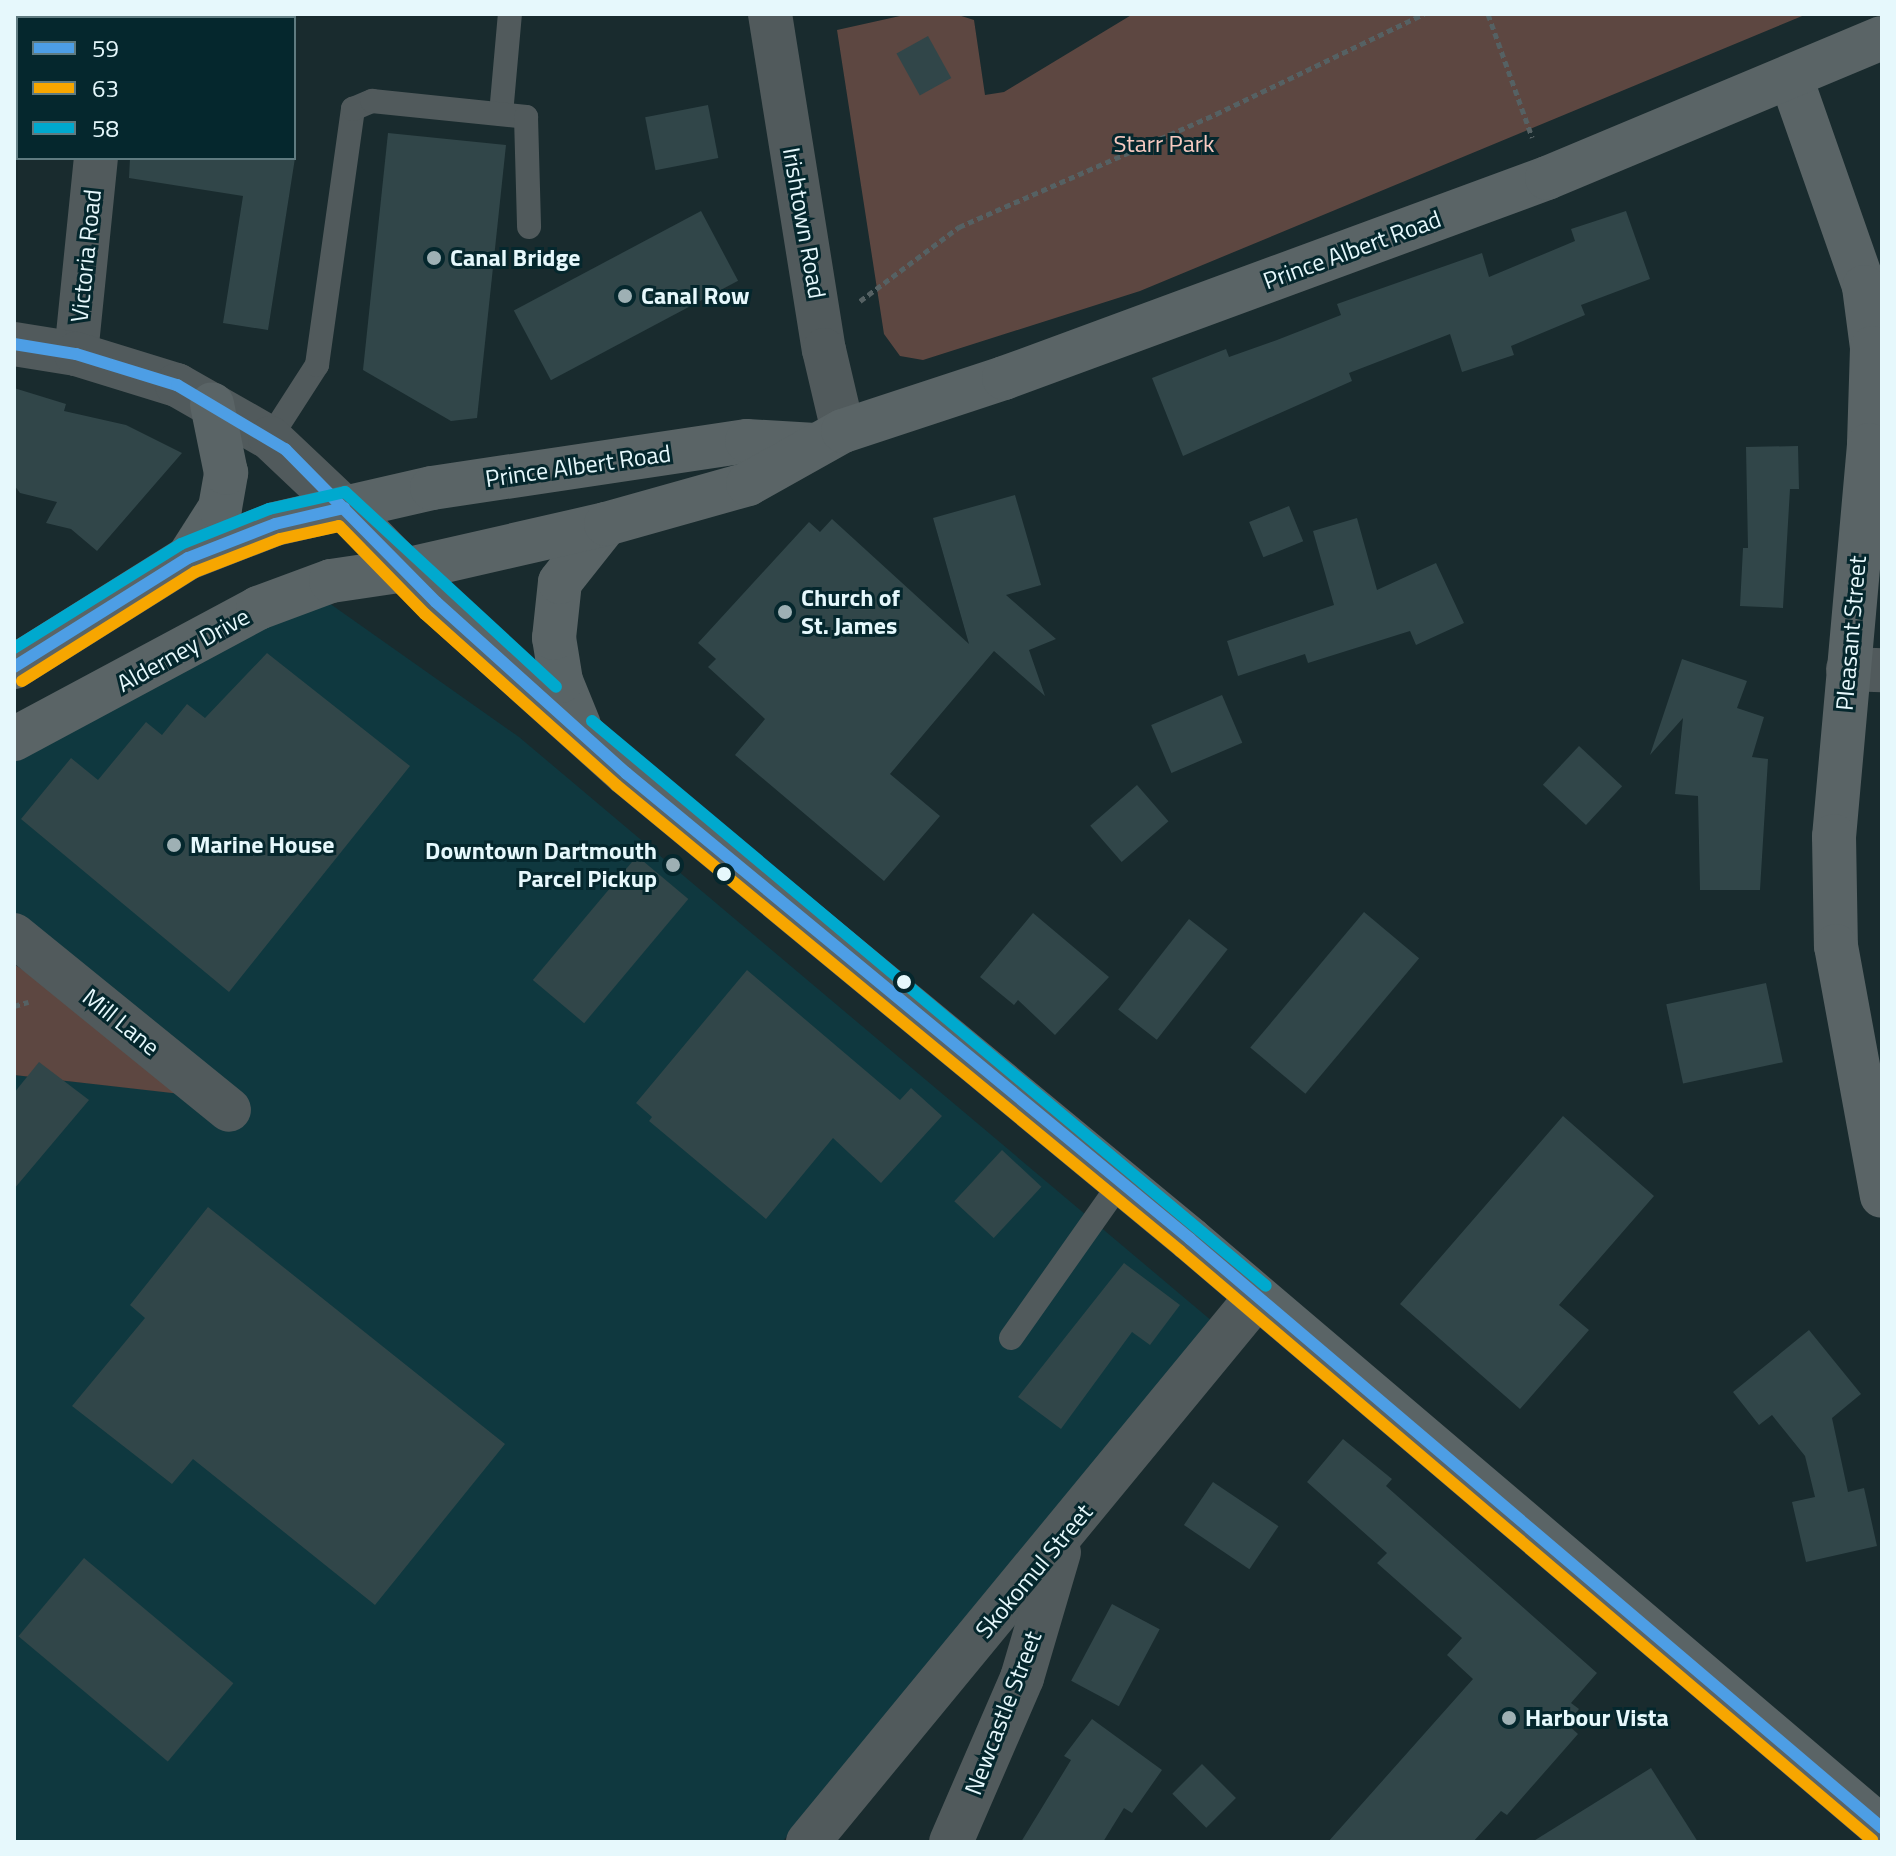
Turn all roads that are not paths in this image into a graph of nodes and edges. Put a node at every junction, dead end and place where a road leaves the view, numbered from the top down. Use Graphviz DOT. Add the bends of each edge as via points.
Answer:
graph roads {
  1 [pos="510,14"];
  2 [pos="770,14"];
  3 [pos="1882,38"];
  4 [pos="1791,78"];
  5 [pos="501,114"];
  6 [pos="96,160"];
  7 [pos="529,227"];
  8 [pos="14,344"];
  9 [pos="76,354"];
  10 [pos="212,404"];
  11 [pos="270,438"];
  12 [pos="829,438"];
  13 [pos="344,508"];
  14 [pos="606,524"];
  15 [pos="188,558"];
  16 [pos="405,570"];
  17 [pos="14,667"];
  18 [pos="1865,669"];
  19 [pos="582,733"];
  20 [pos="14,739"];
  21 [pos="14,935"];
  22 [pos="229,1110"];
  23 [pos="1121,1182"];
  24 [pos="1882,1196"];
  25 [pos="1256,1298"];
  26 [pos="1011,1338"];
  27 [pos="1064,1536"];
  28 [pos="1882,1828"];
  29 [pos="808,1842"];
  30 [pos="951,1842"];
  1 -- 5 [label="lane"];
  2 -- 12 [label="street, Irishtown Road" via="822,324"];
  3 -- 4 [label="main road, Prince Albert Road"];
  4 -- 12 [label="main road, Prince Albert Road" via="1547,178"];
  4 -- 18 [label="main road, Pleasant Street" via="1864,287 1872,348"];
  5 -- 7 [label="lane" via="526,117"];
  5 -- 11 [label="lane" via="372,101 353,109 317,365"];
  6 -- 9 [label="street, Victoria Road"];
  8 -- 9 [label="street"];
  9 -- 10 [label="street" via="177,385"];
  10 -- 11 [label="street"];
  10 -- 15 [label="main road" via="226,473 220,508"];
  11 -- 13 [label="street"];
  12 -- 13 [label="main road, Prince Albert Road" via="747,441 432,488"];
  12 -- 14 [label="main road, Prince Albert Road" via="748,484"];
  13 -- 15 [label="main road" via="275,524"];
  13 -- 16 [label="main road"];
  14 -- 16 [label="main road, Prince Albert Road"];
  14 -- 19 [label="main road" via="560,582 554,638 561,681"];
  15 -- 17 [label="main road"];
  16 -- 19 [label="main road"];
  16 -- 20 [label="main road, Alderney Drive" via="331,581 258,608"];
  18 -- 24 [label="main road, Pleasant Street" via="1834,836 1836,946"];
  19 -- 23 [label="main road"];
  21 -- 22 [label="street, Mill Lane"];
  23 -- 25 [label="main road"];
  23 -- 26 [label="lane"];
  25 -- 27 [label="street, Skokomul Street"];
  25 -- 28 [label="main road"];
  27 -- 29 [label="street, Skokomul Street"];
  27 -- 30 [label="street, Newcastle Street" via="1022,1678"];
}
